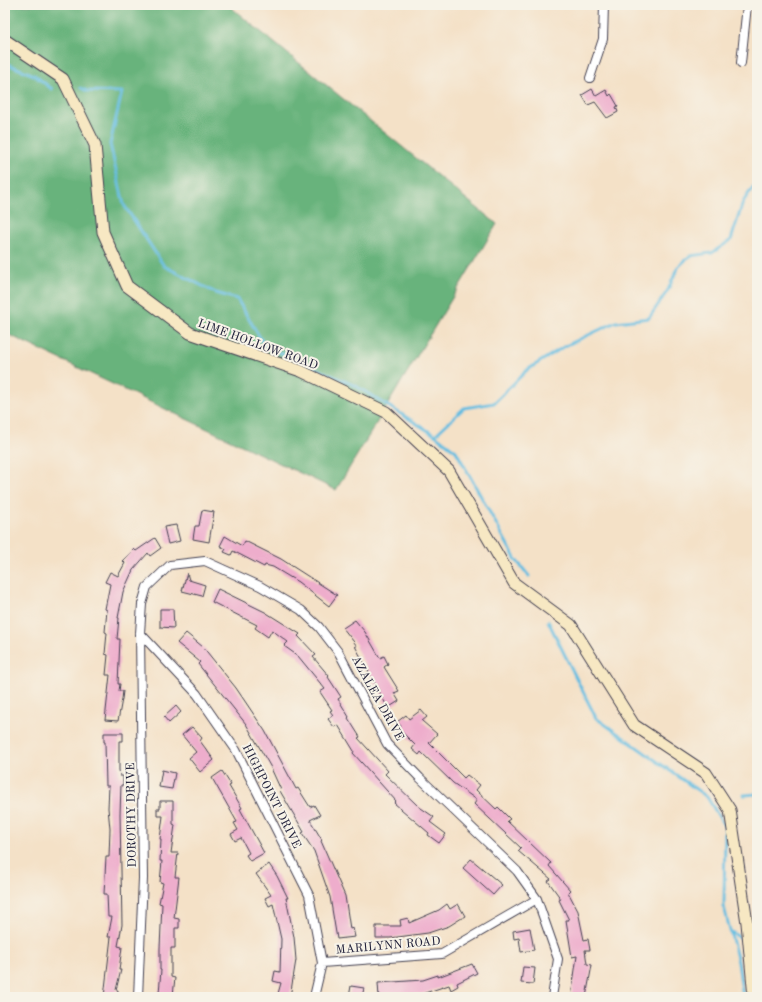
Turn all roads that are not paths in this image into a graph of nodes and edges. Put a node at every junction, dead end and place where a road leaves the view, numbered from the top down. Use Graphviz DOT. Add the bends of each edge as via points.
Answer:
graph roads {
  1 [pos="604,5"];
  2 [pos="747,5"];
  3 [pos="5,40"];
  4 [pos="741,63"];
  5 [pos="590,78"];
  6 [pos="140,633"];
  7 [pos="538,900"];
  8 [pos="322,963"];
  9 [pos="138,997"];
  10 [pos="314,997"];
  11 [pos="552,997"];
  12 [pos="754,997"];
  1 -- 5 [label="street" via="603,39"];
  2 -- 4 [label="street"];
  3 -- 12 [label="street, LIME HOLLOW ROAD" via="63,78 96,145 103,232 127,286 190,333 301,371 386,412 449,471 514,583 571,625 634,725 706,773 730,810 747,923"];
  6 -- 7 [label="street, AZALEA DRIVE" via="142,604 147,587 170,565 205,561 260,586 301,610 339,653 387,744 517,871"];
  6 -- 8 [label="street, HIGHPOINT DRIVE" via="197,694 236,750 308,895"];
  6 -- 9 [label="street, DOROTHY DRIVE" via="144,878"];
  7 -- 8 [label="street, MARILYNN ROAD" via="442,954"];
  7 -- 11 [label="street, AZALEA DRIVE" via="558,959"];
  8 -- 10 [label="street, HIGHPOINT DRIVE"];
}
